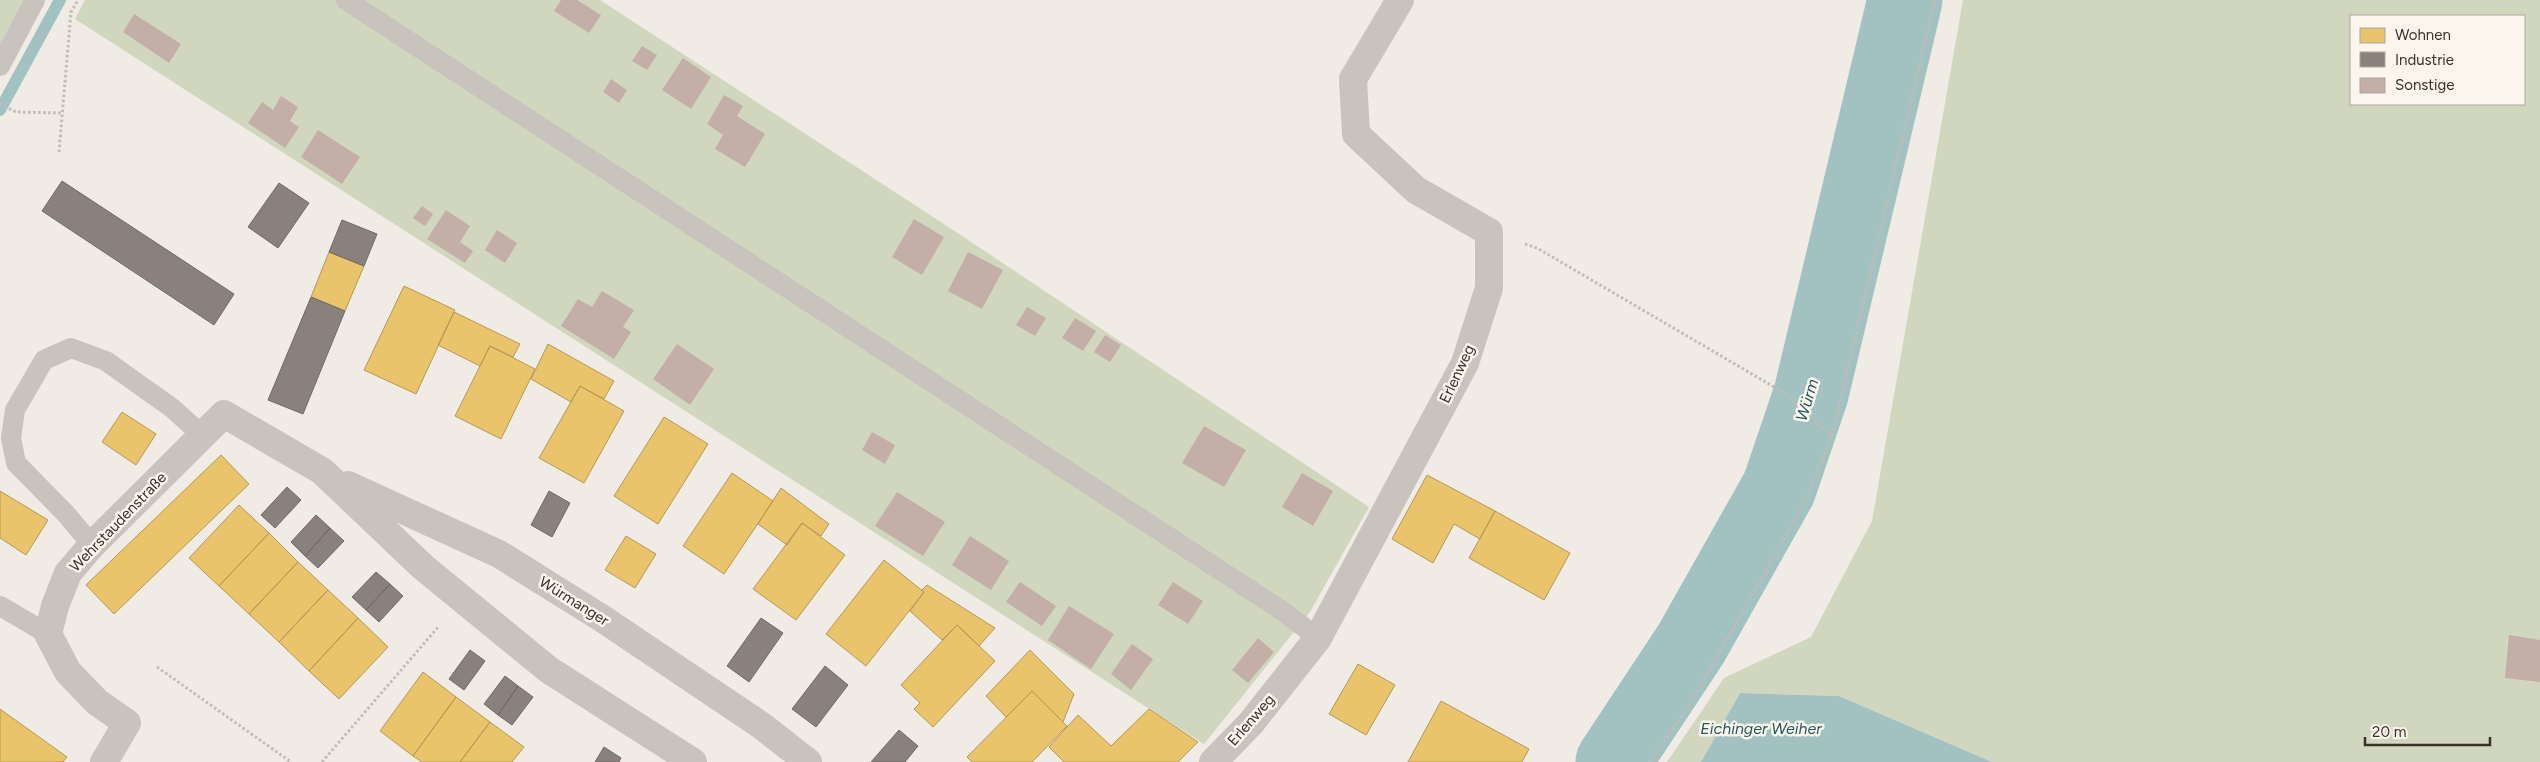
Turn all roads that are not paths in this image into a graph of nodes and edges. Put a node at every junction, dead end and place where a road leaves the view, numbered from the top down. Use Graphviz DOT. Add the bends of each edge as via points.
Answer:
graph roads {
  1 [pos="35,0"];
  2 [pos="346,0"];
  3 [pos="1400,0"];
  4 [pos="0,66"];
  5 [pos="224,414"];
  6 [pos="202,435"];
  7 [pos="322,471"];
  8 [pos="92,545"];
  9 [pos="0,606"];
  10 [pos="48,634"];
  11 [pos="1318,638"];
  12 [pos="104,762"];
  13 [pos="693,762"];
  14 [pos="808,762"];
  15 [pos="1213,762"];
  1 -- 4 [label="lane"];
  2 -- 11 [label="lane" via="1284,612"];
  3 -- 11 [label="street, Erlenweg" via="1353,79 1356,134 1416,190 1489,232 1490,288 1465,363"];
  5 -- 6 [label="street, Wehrstaudenstraße"];
  5 -- 7 [label="street, Würmanger"];
  6 -- 8 [label="street, Wehrstaudenstraße"];
  6 -- 8 [label="lane" via="172,408 106,361 71,348 44,360 16,410 11,438 16,463"];
  7 -- 13 [label="street, Würmanger" via="423,567 550,670"];
  7 -- 14 [label="street, Würmanger" via="362,493 499,554 603,619 762,726"];
  8 -- 10 [label="street, Wehrstaudenstraße" via="68,573"];
  9 -- 10 [label="lane"];
  10 -- 12 [label="street" via="68,672 97,702 127,723"];
  11 -- 15 [label="street, Erlenweg" via="1251,723"];
}
